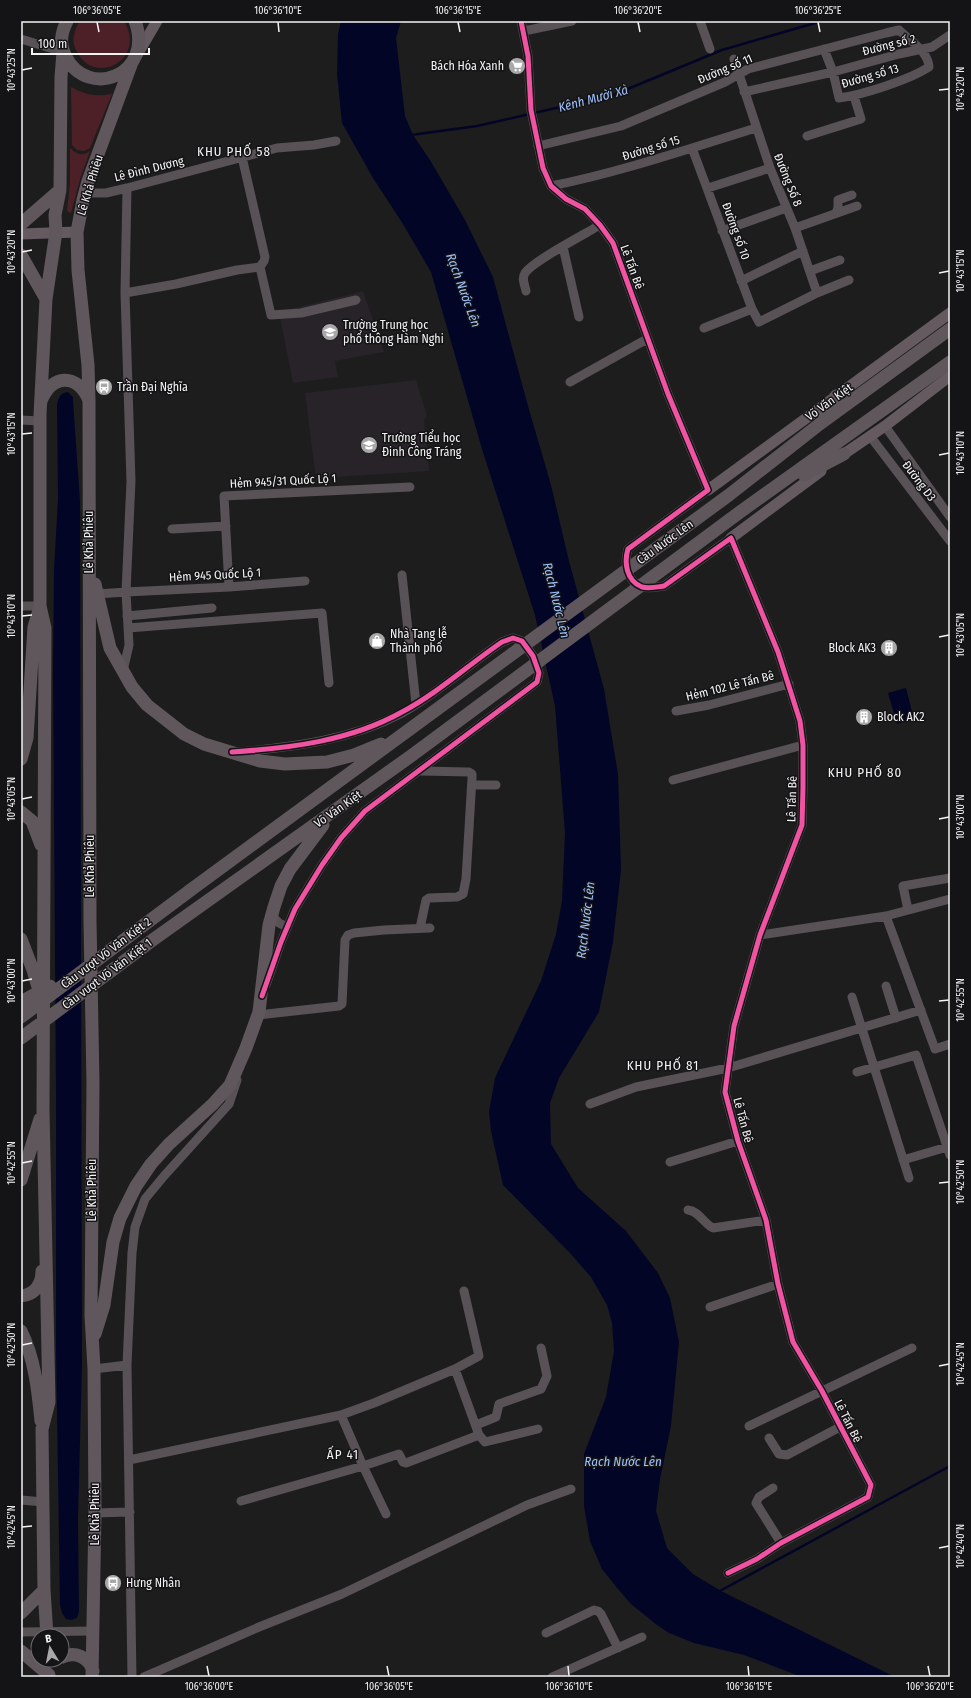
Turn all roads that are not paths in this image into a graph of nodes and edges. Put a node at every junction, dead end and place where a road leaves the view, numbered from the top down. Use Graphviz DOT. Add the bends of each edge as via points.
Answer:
graph roads {
  1 [pos="135,21"];
  2 [pos="157,21"];
  3 [pos="521,21"];
  4 [pos="572,21"];
  5 [pos="700,21"];
  6 [pos="64,24"];
  7 [pos="524,30"];
  8 [pos="950,36"];
  9 [pos="21,40"];
  10 [pos="710,49"];
  11 [pos="920,49"];
  12 [pos="824,50"];
  13 [pos="66,57"];
  14 [pos="734,59"];
  15 [pos="133,62"];
  16 [pos="832,72"];
  17 [pos="740,74"];
  18 [pos="744,92"];
  19 [pos="854,96"];
  20 [pos="756,128"];
  21 [pos="807,136"];
  22 [pos="336,141"];
  23 [pos="538,146"];
  24 [pos="692,148"];
  25 [pos="242,157"];
  26 [pos="770,168"];
  27 [pos="551,186"];
  28 [pos="127,188"];
  29 [pos="708,188"];
  30 [pos="60,190"];
  31 [pos="85,193"];
  32 [pos="852,195"];
  33 [pos="857,206"];
  34 [pos="786,208"];
  35 [pos="836,213"];
  36 [pos="21,224"];
  37 [pos="600,225"];
  38 [pos="796,228"];
  39 [pos="722,231"];
  40 [pos="56,232"];
  41 [pos="77,232"];
  42 [pos="21,234"];
  43 [pos="563,247"];
  44 [pos="803,251"];
  45 [pos="21,255"];
  46 [pos="840,260"];
  47 [pos="260,267"];
  48 [pos="810,271"];
  49 [pos="849,280"];
  50 [pos="741,281"];
  51 [pos="526,291"];
  52 [pos="125,293"];
  53 [pos="817,293"];
  54 [pos="46,299"];
  55 [pos="356,300"];
  56 [pos="752,310"];
  57 [pos="950,313"];
  58 [pos="579,317"];
  59 [pos="704,328"];
  60 [pos="950,329"];
  61 [pos="647,338"];
  62 [pos="950,362"];
  63 [pos="950,376"];
  64 [pos="570,382"];
  65 [pos="836,396"];
  66 [pos="89,400"];
  67 [pos="41,401"];
  68 [pos="21,420"];
  69 [pos="40,421"];
  70 [pos="821,423"];
  71 [pos="887,429"];
  72 [pos="872,440"];
  73 [pos="844,454"];
  74 [pos="410,487"];
  75 [pos="708,490"];
  76 [pos="729,495"];
  77 [pos="762,497"];
  78 [pos="950,517"];
  79 [pos="226,526"];
  80 [pos="172,529"];
  81 [pos="731,538"];
  82 [pos="950,541"];
  83 [pos="89,557"];
  84 [pos="626,570"];
  85 [pos="402,575"];
  86 [pos="305,581"];
  87 [pos="229,587"];
  88 [pos="126,592"];
  89 [pos="97,594"];
  90 [pos="21,606"];
  91 [pos="40,606"];
  92 [pos="212,608"];
  93 [pos="127,616"];
  94 [pos="128,628"];
  95 [pos="123,671"];
  96 [pos="329,683"];
  97 [pos="789,684"];
  98 [pos="467,688"];
  99 [pos="416,704"];
  100 [pos="481,704"];
  101 [pos="676,711"];
  102 [pos="408,730"];
  103 [pos="803,745"];
  104 [pos="270,756"];
  105 [pos="21,759"];
  106 [pos="420,771"];
  107 [pos="673,780"];
  108 [pos="472,785"];
  109 [pos="496,785"];
  110 [pos="21,812"];
  111 [pos="330,814"];
  112 [pos="45,861"];
  113 [pos="950,878"];
  114 [pos="192,889"];
  115 [pos="950,899"];
  116 [pos="908,910"];
  117 [pos="193,912"];
  118 [pos="272,916"];
  119 [pos="886,916"];
  120 [pos="287,927"];
  121 [pos="420,928"];
  122 [pos="430,928"];
  123 [pos="760,934"];
  124 [pos="21,939"];
  125 [pos="886,986"];
  126 [pos="262,996"];
  127 [pos="852,996"];
  128 [pos="21,1002"];
  129 [pos="44,1009"];
  130 [pos="921,1010"];
  131 [pos="258,1015"];
  132 [pos="21,1017"];
  133 [pos="896,1018"];
  134 [pos="861,1028"];
  135 [pos="21,1038"];
  136 [pos="950,1044"];
  137 [pos="246,1048"];
  138 [pos="874,1067"];
  139 [pos="728,1068"];
  140 [pos="857,1072"];
  141 [pos="590,1104"];
  142 [pos="43,1110"];
  143 [pos="738,1141"];
  144 [pos="949,1151"];
  145 [pos="903,1160"];
  146 [pos="670,1162"];
  147 [pos="909,1178"];
  148 [pos="21,1180"];
  149 [pos="688,1210"];
  150 [pos="766,1220"];
  151 [pos="46,1246"];
  152 [pos="778,1284"];
  153 [pos="464,1290"];
  154 [pos="21,1296"];
  155 [pos="710,1307"];
  156 [pos="21,1332"];
  157 [pos="93,1341"];
  158 [pos="541,1348"];
  159 [pos="912,1348"];
  160 [pos="127,1365"];
  161 [pos="94,1369"];
  162 [pos="454,1369"];
  163 [pos="822,1391"];
  164 [pos="341,1415"];
  165 [pos="476,1425"];
  166 [pos="749,1426"];
  167 [pos="840,1427"];
  168 [pos="42,1429"];
  169 [pos="538,1429"];
  170 [pos="479,1435"];
  171 [pos="769,1438"];
  172 [pos="129,1460"];
  173 [pos="363,1466"];
  174 [pos="571,1488"];
  175 [pos="773,1488"];
  176 [pos="21,1500"];
  177 [pos="241,1501"];
  178 [pos="43,1502"];
  179 [pos="130,1512"];
  180 [pos="95,1513"];
  181 [pos="386,1514"];
  182 [pos="782,1543"];
  183 [pos="728,1574"];
  184 [pos="44,1590"];
  185 [pos="21,1613"];
  186 [pos="47,1628"];
  187 [pos="94,1630"];
  188 [pos="70,1632"];
  189 [pos="546,1633"];
  190 [pos="642,1637"];
  191 [pos="618,1648"];
  192 [pos="21,1651"];
  193 [pos="70,1656"];
  194 [pos="93,1674"];
  195 [pos="50,1676"];
  196 [pos="132,1677"];
  197 [pos="144,1677"];
  198 [pos="552,1677"];
  1 -- 15 [label="highway, Lê Khả Phiêu" via="140,44"];
  2 -- 15 [label="main road"];
  3 -- 7 [label="street, Lê Tấn Bê"];
  4 -- 7 [label="street"];
  5 -- 10 [label="street"];
  6 -- 13 [label="highway" via="62,45"];
  7 -- 23 [label="street, Lê Tấn Bê" via="531,110"];
  8 -- 11 [label="street, Đường số 2" via="932,47"];
  9 -- 13 [label="street"];
  11 -- 12 [label="street, Đường số 11" via="899,30"];
  11 -- 16 [label="street, Đường số 2"];
  11 -- 19 [label="street, Đường số 13" via="928,59 929,67 919,74"];
  12 -- 16 [label="street"];
  12 -- 17 [label="street, Đường số 11" via="748,69"];
  13 -- 15 [label="highway" via="77,71 99,79 122,73"];
  13 -- 30 [label="highway, Lê Khả Phiêu" via="61,77"];
  13 -- 40 [label="highway, Lê Khả Phiêu" via="67,177 63,214"];
  14 -- 17 [label="street, Đường Số 8"];
  15 -- 31 [label="highway, Lê Khả Phiêu"];
  16 -- 18 [label="street, Đường số 13"];
  16 -- 19 [label="street, Đường số 13" via="839,98"];
  17 -- 18 [label="street, Đường Số 8"];
  17 -- 23 [label="street, Đường số 11" via="621,126"];
  18 -- 20 [label="street, Đường Số 8"];
  19 -- 21 [label="street" via="861,119"];
  20 -- 24 [label="street, Đường số 15"];
  20 -- 26 [label="street, Đường Số 8"];
  22 -- 25 [label="street, Lê Đình Dương" via="277,148"];
  23 -- 27 [label="street, Lê Tấn Bê" via="543,168"];
  24 -- 27 [label="street, Đường số 15" via="635,166"];
  24 -- 29 [label="street, Đường số 10"];
  25 -- 28 [label="street, Lê Đình Dương"];
  25 -- 47 [label="street" via="265,257"];
  26 -- 29 [label="street"];
  26 -- 34 [label="street, Đường Số 8"];
  27 -- 37 [label="street, Lê Tấn Bê" via="566,199 585,209"];
  28 -- 31 [label="street, Lê Đình Dương" via="106,193"];
  28 -- 52 [label="street"];
  29 -- 39 [label="street, Đường số 10"];
  30 -- 36 [label="highway"];
  30 -- 40 [label="highway, Lê Khả Phiêu" via="55,215"];
  31 -- 41 [label="highway, Lê Khả Phiêu"];
  32 -- 35 [label="street" via="838,200"];
  33 -- 35 [label="street"];
  34 -- 38 [label="street, Đường Số 8"];
  34 -- 39 [label="street"];
  35 -- 38 [label="street"];
  37 -- 43 [label="street"];
  37 -- 61 [label="street, Lê Tấn Bê" via="613,243"];
  38 -- 44 [label="street, Đường Số 8"];
  39 -- 50 [label="street, Đường số 10"];
  40 -- 41 [label="main road"];
  40 -- 42 [label="main road"];
  40 -- 54 [label="highway, Lê Khả Phiêu"];
  41 -- 66 [label="highway, Lê Khả Phiêu"];
  43 -- 51 [label="street" via="533,265 524,274"];
  43 -- 58 [label="street"];
  44 -- 48 [label="street, Đường Số 8"];
  44 -- 50 [label="street"];
  45 -- 54 [label="highway"];
  46 -- 48 [label="street"];
  47 -- 52 [label="street"];
  47 -- 55 [label="street" via="271,315 301,312"];
  48 -- 53 [label="street, Đường Số 8"];
  49 -- 53 [label="street"];
  50 -- 56 [label="street, Đường số 10"];
  52 -- 88 [label="street" via="131,481"];
  53 -- 56 [label="street, Đường số 10" via="759,322"];
  54 -- 67 [label="highway, Lê Khả Phiêu"];
  56 -- 59 [label="street"];
  57 -- 65 [label="main road, Võ Văn Kiệt"];
  60 -- 70 [label="highway, Võ Văn Kiệt"];
  61 -- 64 [label="street"];
  61 -- 75 [label="street, Lê Tấn Bê"];
  62 -- 77 [label="highway"];
  63 -- 71 [label="main road"];
  65 -- 70 [label="highway"];
  65 -- 75 [label="main road, Võ Văn Kiệt"];
  66 -- 67 [label="highway" via="80,386 64,380 49,388"];
  66 -- 83 [label="highway, Lê Khả Phiêu"];
  67 -- 69 [label="highway, Lê Khả Phiêu"];
  68 -- 69 [label="street"];
  69 -- 91 [label="highway, Lê Khả Phiêu"];
  70 -- 76 [label="highway, Võ Văn Kiệt"];
  71 -- 72 [label="main road"];
  71 -- 78 [label="street, Đường D3"];
  72 -- 73 [label="main road"];
  72 -- 82 [label="street, Đường D3"];
  73 -- 77 [label="highway"];
  73 -- 81 [label="main road"];
  74 -- 79 [label="street, Hẻm 945/31 Quốc Lộ 1" via="224,496"];
  75 -- 84 [label="street" via="628,549 625,558"];
  76 -- 84 [label="highway, Cầu Nước Lên"];
  77 -- 100 [label="highway, Cầu Nước Lên"];
  79 -- 80 [label="street"];
  79 -- 87 [label="street, Hẻm 945/31 Quốc Lộ 1"];
  81 -- 84 [label="street" via="664,586 641,587"];
  81 -- 97 [label="street, Lê Tấn Bê"];
  83 -- 89 [label="highway"];
  83 -- 157 [label="highway, Lê Khả Phiêu"];
  84 -- 98 [label="highway, Cầu Nước Lên"];
  85 -- 99 [label="street"];
  86 -- 87 [label="street, Hẻm 945 Quốc Lộ 1"];
  87 -- 88 [label="street, Hẻm 945 Quốc Lộ 1"];
  88 -- 89 [label="street, Hẻm 945 Quốc Lộ 1"];
  88 -- 93 [label="street"];
  89 -- 95 [label="highway" via="110,648"];
  90 -- 91 [label="street"];
  91 -- 105 [label="highway" via="34,627 26,738"];
  91 -- 112 [label="highway, Lê Khả Phiêu" via="45,628"];
  92 -- 93 [label="street"];
  93 -- 94 [label="street"];
  94 -- 95 [label="street" via="129,645"];
  94 -- 96 [label="street" via="322,613"];
  95 -- 104 [label="highway" via="147,705 184,734 204,744 260,761"];
  97 -- 101 [label="street, Hẻm 102 Lê Tấn Bê"];
  97 -- 103 [label="street, Lê Tấn Bê" via="800,721"];
  98 -- 102 [label="highway, Võ Văn Kiệt"];
  99 -- 104 [label="street" via="361,731 285,748"];
  99 -- 106 [label="street" via="502,642 513,638 522,641 533,656 539,674 537,682"];
  100 -- 111 [label="highway, Võ Văn Kiệt"];
  102 -- 104 [label="highway" via="354,755 327,762 292,764"];
  102 -- 114 [label="highway, Võ Văn Kiệt"];
  103 -- 107 [label="street"];
  103 -- 123 [label="street, Lê Tấn Bê" via="802,825"];
  106 -- 108 [label="street" via="469,772"];
  106 -- 120 [label="street" via="366,812 341,838 307,888"];
  108 -- 109 [label="street"];
  108 -- 121 [label="street" via="463,894 457,897 426,900"];
  110 -- 112 [label="highway" via="30,818 35,826"];
  111 -- 117 [label="highway, Võ Văn Kiệt"];
  111 -- 118 [label="highway" via="290,869 281,886"];
  112 -- 129 [label="highway, Lê Khả Phiêu"];
  113 -- 116 [label="street" via="903,886"];
  114 -- 128 [label="highway" via="81,967"];
  114 -- 132 [label="highway, Cầu vượt Võ Văn Kiệt 2"];
  115 -- 116 [label="street"];
  116 -- 119 [label="street"];
  117 -- 135 [label="highway, Cầu vượt Võ Văn Kiệt 1"];
  118 -- 120 [label="street"];
  118 -- 126 [label="highway"];
  119 -- 123 [label="street"];
  119 -- 130 [label="street"];
  120 -- 126 [label="street"];
  121 -- 122 [label="street"];
  121 -- 131 [label="street" via="354,933 348,936 342,1004 339,1006"];
  123 -- 139 [label="street, Lê Tấn Bê" via="734,1026"];
  124 -- 129 [label="highway"];
  125 -- 133 [label="street"];
  126 -- 131 [label="highway"];
  127 -- 134 [label="street"];
  129 -- 142 [label="highway, Lê Khả Phiêu"];
  130 -- 133 [label="street"];
  130 -- 136 [label="street" via="935,1049"];
  131 -- 137 [label="highway"];
  133 -- 134 [label="street"];
  134 -- 138 [label="street"];
  134 -- 139 [label="street"];
  137 -- 157 [label="highway" via="230,1085 151,1164 127,1202 113,1242 104,1305"];
  137 -- 160 [label="street" via="229,1104 145,1199 135,1227 132,1253"];
  138 -- 140 [label="street"];
  138 -- 144 [label="street" via="916,1055"];
  138 -- 145 [label="street"];
  139 -- 141 [label="street" via="636,1087"];
  139 -- 143 [label="street, Lê Tấn Bê" via="725,1092"];
  142 -- 148 [label="highway"];
  142 -- 151 [label="highway, Lê Khả Phiêu"];
  143 -- 146 [label="street"];
  143 -- 150 [label="street, Lê Tấn Bê"];
  144 -- 145 [label="street"];
  145 -- 147 [label="street"];
  149 -- 150 [label="street" via="693,1210 713,1228"];
  150 -- 152 [label="street, Lê Tấn Bê"];
  151 -- 154 [label="highway" via="39,1284 35,1291"];
  151 -- 168 [label="highway, Lê Khả Phiêu" via="49,1402"];
  152 -- 155 [label="street"];
  152 -- 163 [label="street, Lê Tấn Bê" via="792,1342"];
  153 -- 162 [label="street" via="479,1356"];
  156 -- 168 [label="highway" via="31,1358"];
  157 -- 161 [label="highway, Lê Khả Phiêu"];
  158 -- 165 [label="street" via="547,1376 542,1389 499,1404 496,1417"];
  159 -- 163 [label="street"];
  160 -- 161 [label="street"];
  160 -- 172 [label="street"];
  161 -- 180 [label="highway, Lê Khả Phiêu"];
  162 -- 164 [label="street"];
  162 -- 165 [label="street"];
  163 -- 166 [label="street"];
  163 -- 167 [label="street, Lê Tấn Bê"];
  164 -- 172 [label="street"];
  164 -- 173 [label="street"];
  165 -- 170 [label="street"];
  167 -- 171 [label="street" via="787,1455 779,1454"];
  167 -- 182 [label="street, Lê Tấn Bê" via="871,1485 868,1497"];
  168 -- 178 [label="highway, Lê Khả Phiêu"];
  169 -- 170 [label="street" via="485,1442"];
  170 -- 173 [label="street" via="406,1463 399,1454"];
  172 -- 179 [label="street"];
  173 -- 177 [label="street"];
  173 -- 181 [label="street"];
  174 -- 197 [label="street" via="527,1505 342,1594"];
  175 -- 182 [label="street" via="758,1497 756,1503"];
  176 -- 178 [label="street"];
  178 -- 184 [label="highway, Lê Khả Phiêu"];
  179 -- 180 [label="street"];
  179 -- 196 [label="street"];
  180 -- 187 [label="highway, Lê Khả Phiêu"];
  182 -- 183 [label="street, Lê Tấn Bê" via="757,1560"];
  184 -- 185 [label="highway"];
  184 -- 186 [label="highway, Lê Khả Phiêu"];
  187 -- 188 [label="street"];
  187 -- 194 [label="highway, Lê Khả Phiêu"];
  189 -- 191 [label="street" via="594,1610 601,1614"];
  190 -- 191 [label="street"];
  191 -- 198 [label="street"];
  192 -- 195 [label="highway"];
  193 -- 194 [label="highway" via="83,1657 90,1663"];
}
